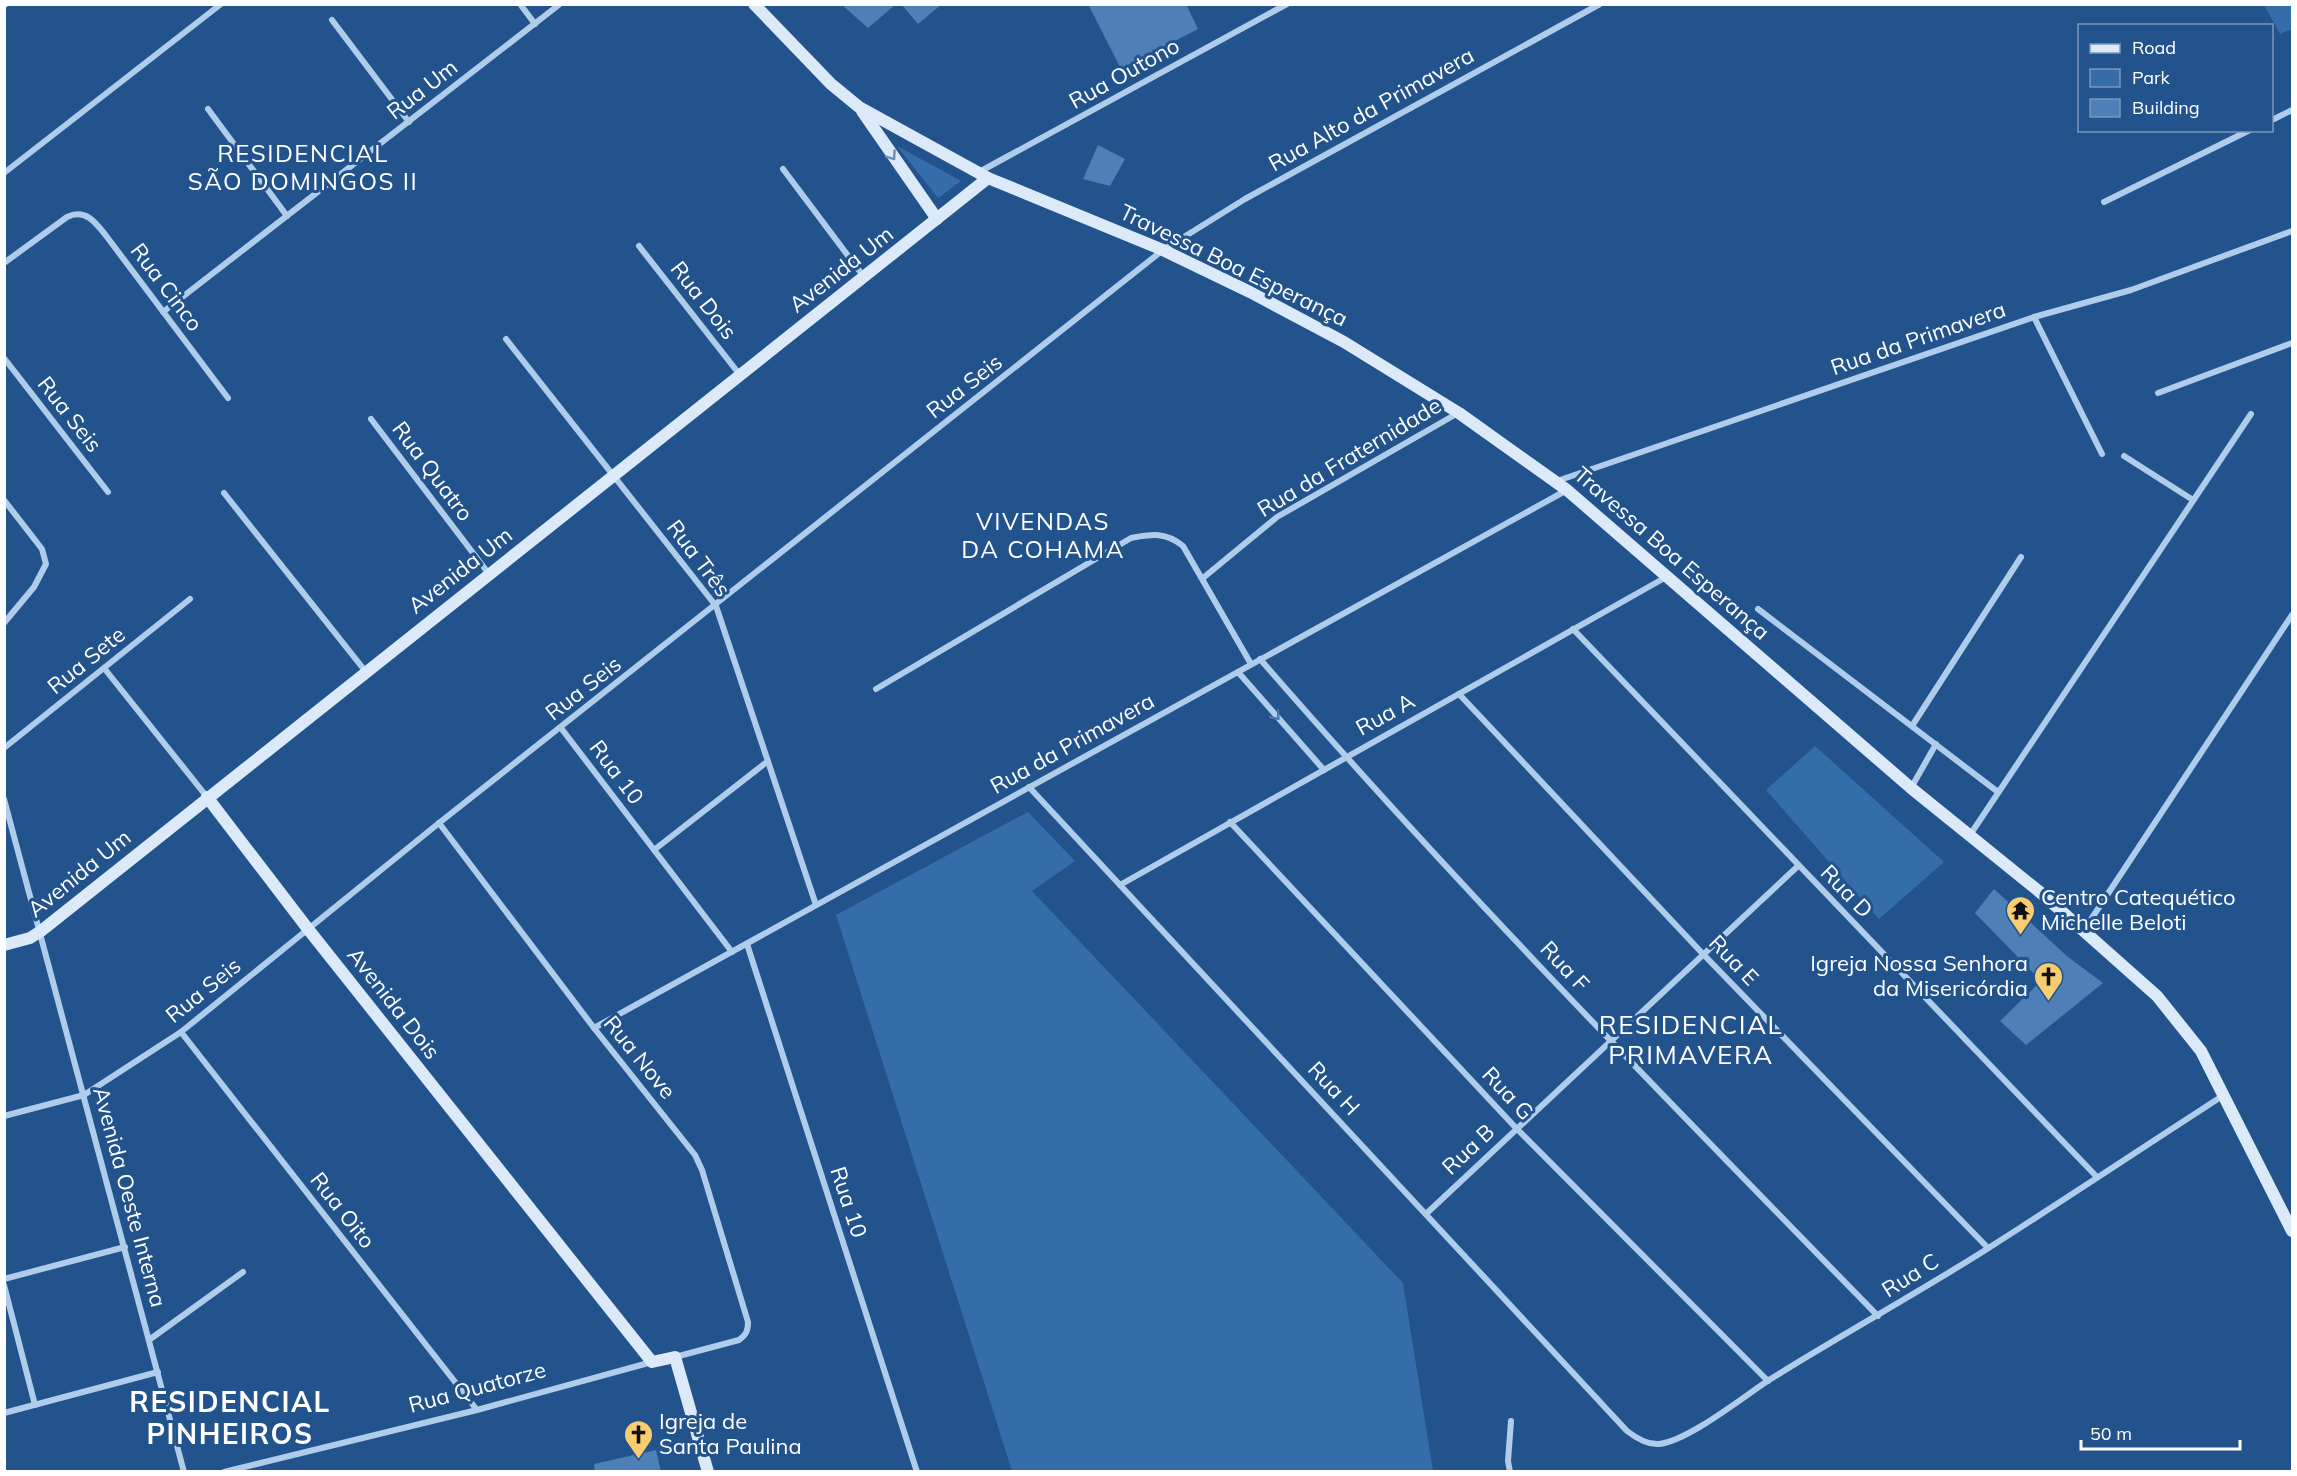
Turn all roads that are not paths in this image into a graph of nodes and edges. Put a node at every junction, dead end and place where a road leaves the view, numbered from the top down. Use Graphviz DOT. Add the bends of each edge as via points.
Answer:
graph roads {
  1 [pos="221,4"];
  2 [pos="520,4"];
  3 [pos="560,4"];
  4 [pos="754,4"];
  5 [pos="1287,4"];
  6 [pos="1600,4"];
  7 [pos="332,20"];
  8 [pos="535,24"];
  9 [pos="859,107"];
  10 [pos="208,109"];
  11 [pos="2292,110"];
  12 [pos="2273,119"];
  13 [pos="409,122"];
  14 [pos="2246,132"];
  15 [pos="783,169"];
  16 [pos="4,172"];
  17 [pos="983,175"];
  18 [pos="2104,202"];
  19 [pos="287,216"];
  20 [pos="937,219"];
  21 [pos="2292,231"];
  22 [pos="639,246"];
  23 [pos="1163,250"];
  24 [pos="4,263"];
  25 [pos="864,277"];
  26 [pos="164,312"];
  27 [pos="2034,317"];
  28 [pos="506,339"];
  29 [pos="2292,343"];
  30 [pos="4,358"];
  31 [pos="740,375"];
  32 [pos="2158,393"];
  33 [pos="228,398"];
  34 [pos="1459,413"];
  35 [pos="2251,414"];
  36 [pos="371,418"];
  37 [pos="2102,454"];
  38 [pos="2124,456"];
  39 [pos="613,476"];
  40 [pos="1556,482"];
  41 [pos="1567,490"];
  42 [pos="108,492"];
  43 [pos="224,492"];
  44 [pos="4,500"];
  45 [pos="2193,500"];
  46 [pos="2021,557"];
  47 [pos="489,574"];
  48 [pos="1668,576"];
  49 [pos="1203,578"];
  50 [pos="190,599"];
  51 [pos="716,606"];
  52 [pos="1758,609"];
  53 [pos="2292,615"];
  54 [pos="4,624"];
  55 [pos="1573,629"];
  56 [pos="1260,659"];
  57 [pos="1251,664"];
  58 [pos="104,668"];
  59 [pos="366,672"];
  60 [pos="1238,672"];
  61 [pos="876,689"];
  62 [pos="1459,694"];
  63 [pos="1912,726"];
  64 [pos="561,728"];
  65 [pos="1936,744"];
  66 [pos="4,748"];
  67 [pos="1345,758"];
  68 [pos="768,761"];
  69 [pos="1324,770"];
  70 [pos="1029,787"];
  71 [pos="1911,788"];
  72 [pos="1998,792"];
  73 [pos="207,797"];
  74 [pos="4,799"];
  75 [pos="1230,822"];
  76 [pos="439,823"];
  77 [pos="1970,836"];
  78 [pos="654,850"];
  79 [pos="1798,866"];
  80 [pos="1120,885"];
  81 [pos="816,906"];
  82 [pos="308,929"];
  83 [pos="2084,930"];
  84 [pos="41,931"];
  85 [pos="747,944"];
  86 [pos="4,945"];
  87 [pos="732,952"];
  88 [pos="1703,954"];
  89 [pos="594,1028"];
  90 [pos="181,1032"];
  91 [pos="1609,1040"];
  92 [pos="84,1095"];
  93 [pos="2224,1095"];
  94 [pos="4,1116"];
  95 [pos="1516,1128"];
  96 [pos="2096,1176"];
  97 [pos="1426,1213"];
  98 [pos="2292,1231"];
  99 [pos="125,1247"];
  100 [pos="1988,1248"];
  101 [pos="243,1272"];
  102 [pos="4,1279"];
  103 [pos="4,1285"];
  104 [pos="1878,1316"];
  105 [pos="149,1340"];
  106 [pos="739,1340"];
  107 [pos="675,1357"];
  108 [pos="652,1362"];
  109 [pos="158,1372"];
  110 [pos="1768,1381"];
  111 [pos="35,1405"];
  112 [pos="477,1410"];
  113 [pos="4,1413"];
  114 [pos="1612,1414"];
  115 [pos="1511,1420"];
  116 [pos="184,1472"];
  117 [pos="224,1472"];
  118 [pos="708,1472"];
  119 [pos="917,1472"];
  120 [pos="1510,1472"];
  1 -- 16 [label="street"];
  2 -- 8 [label="street"];
  3 -- 8 [label="street, Rua Um"];
  4 -- 9 [label="street" via="831,84"];
  5 -- 17 [label="street, Rua Outono"];
  6 -- 23 [label="street, Rua Alto da Primavera" via="1264,188"];
  7 -- 13 [label="street"];
  8 -- 13 [label="street, Rua Um"];
  9 -- 17 [label="street, Travessa Boa Esperança"];
  9 -- 20 [label="street, one-way"];
  10 -- 19 [label="street"];
  11 -- 12 [label="street"];
  13 -- 19 [label="street, Rua Um"];
  14 -- 18 [label="street"];
  15 -- 25 [label="street"];
  17 -- 20 [label="street, Avenida Um"];
  17 -- 23 [label="street, Travessa Boa Esperança"];
  19 -- 26 [label="street, Rua Um"];
  20 -- 25 [label="street, Avenida Um"];
  21 -- 27 [label="street, Rua da Primavera" via="2131,290"];
  22 -- 31 [label="street, Rua Dois"];
  23 -- 34 [label="street, Travessa Boa Esperança" via="1344,342"];
  23 -- 51 [label="street, Rua Seis"];
  24 -- 26 [label="street, Rua Cinco" via="67,217 84,214 97,225"];
  25 -- 31 [label="street, Avenida Um"];
  26 -- 33 [label="street, Rua Cinco"];
  27 -- 37 [label="street"];
  27 -- 40 [label="street, Rua da Primavera"];
  28 -- 39 [label="street, Rua Três"];
  29 -- 32 [label="street"];
  30 -- 42 [label="street, Rua Seis"];
  31 -- 39 [label="street, Avenida Um"];
  34 -- 40 [label="street, Travessa Boa Esperança"];
  34 -- 49 [label="street, Rua da Fraternidade" via="1277,517"];
  35 -- 45 [label="street"];
  36 -- 47 [label="street, Rua Quatro"];
  38 -- 45 [label="street"];
  39 -- 47 [label="street, Avenida Um"];
  39 -- 51 [label="street, Rua Três"];
  40 -- 41 [label="street, Travessa Boa Esperança"];
  41 -- 48 [label="street, Travessa Boa Esperança"];
  41 -- 56 [label="street, Rua da Primavera"];
  43 -- 59 [label="street"];
  44 -- 54 [label="street" via="46,558 43,572"];
  45 -- 72 [label="street"];
  46 -- 63 [label="street"];
  47 -- 59 [label="street, Avenida Um"];
  48 -- 55 [label="street, Rua A"];
  48 -- 71 [label="street, Travessa Boa Esperança"];
  49 -- 57 [label="street"];
  49 -- 61 [label="street" via="1176,540 1158,534 1131,538"];
  50 -- 58 [label="street, Rua Sete"];
  51 -- 64 [label="street, Rua Seis"];
  51 -- 68 [label="street, Rua Três"];
  52 -- 63 [label="street"];
  53 -- 83 [label="street"];
  55 -- 62 [label="street, Rua A"];
  55 -- 79 [label="street, Rua D"];
  56 -- 57 [label="street, Rua da Primavera"];
  56 -- 67 [label="street, Rua F"];
  57 -- 60 [label="street, Rua da Primavera"];
  58 -- 66 [label="street, Rua Sete"];
  58 -- 73 [label="street, Avenida Dois"];
  59 -- 73 [label="street, Avenida Um"];
  60 -- 69 [label="street, one-way"];
  60 -- 70 [label="street, Rua da Primavera"];
  62 -- 67 [label="street, Rua A"];
  62 -- 88 [label="street, Rua E"];
  63 -- 65 [label="street"];
  64 -- 76 [label="street, Rua Seis"];
  64 -- 78 [label="street, Rua 10"];
  65 -- 71 [label="street"];
  65 -- 72 [label="street"];
  67 -- 69 [label="street, Rua A"];
  67 -- 91 [label="street, Rua F"];
  68 -- 78 [label="street"];
  68 -- 81 [label="street, Rua Três"];
  69 -- 75 [label="street, Rua A"];
  70 -- 80 [label="street, Rua H"];
  70 -- 81 [label="street, Rua da Primavera"];
  71 -- 77 [label="street, Travessa Boa Esperança"];
  72 -- 77 [label="street"];
  73 -- 82 [label="street, Avenida Dois"];
  73 -- 84 [label="street, Avenida Um"];
  74 -- 84 [label="street, Avenida Oeste Interna"];
  75 -- 80 [label="street, Rua A"];
  75 -- 95 [label="street, Rua G"];
  76 -- 82 [label="street, Rua Seis"];
  76 -- 89 [label="street, Rua Nove"];
  77 -- 83 [label="street, Travessa Boa Esperança"];
  78 -- 87 [label="street, Rua 10"];
  79 -- 88 [label="street, Rua B"];
  79 -- 96 [label="street, Rua D"];
  80 -- 97 [label="street, Rua H"];
  81 -- 85 [label="street, Rua da Primavera"];
  82 -- 90 [label="street, Rua Seis"];
  82 -- 108 [label="street, Avenida Dois"];
  83 -- 93 [label="street, Travessa Boa Esperança" via="2176,1018 2201,1051"];
  84 -- 86 [label="street, Avenida Um"];
  84 -- 92 [label="street, Avenida Oeste Interna"];
  85 -- 87 [label="street, Rua da Primavera"];
  85 -- 119 [label="street, Rua 10"];
  87 -- 89 [label="street, Rua da Primavera"];
  88 -- 91 [label="street, Rua B"];
  88 -- 100 [label="street, Rua E"];
  89 -- 106 [label="street, Rua Nove" via="695,1155 702,1170 748,1322 745,1336"];
  90 -- 92 [label="street, Rua Seis"];
  90 -- 112 [label="street, Rua Oito"];
  91 -- 95 [label="street, Rua B"];
  91 -- 104 [label="street, Rua F"];
  92 -- 94 [label="street, Rua Seis"];
  92 -- 99 [label="street, Avenida Oeste Interna"];
  93 -- 96 [label="street, Rua C"];
  93 -- 98 [label="street, Travessa Boa Esperança"];
  95 -- 97 [label="street, Rua B"];
  95 -- 110 [label="street, Rua G"];
  96 -- 100 [label="street, Rua C"];
  97 -- 114 [label="street, Rua H"];
  99 -- 102 [label="street"];
  99 -- 105 [label="street, Avenida Oeste Interna"];
  100 -- 104 [label="street, Rua C"];
  101 -- 105 [label="street"];
  103 -- 111 [label="street"];
  104 -- 110 [label="street, Rua C"];
  105 -- 109 [label="street, Avenida Oeste Interna"];
  106 -- 107 [label="street, Rua Quatorze"];
  107 -- 108 [label="street, Rua Quatorze"];
  107 -- 118 [label="street"];
  108 -- 112 [label="street, Rua Quatorze"];
  109 -- 111 [label="street"];
  109 -- 116 [label="street, Avenida Oeste Interna"];
  110 -- 114 [label="street, Rua C" via="1683,1436 1659,1444 1636,1439"];
  111 -- 113 [label="street"];
  112 -- 117 [label="street, Rua Quatorze"];
  115 -- 120 [label="street"];
}
